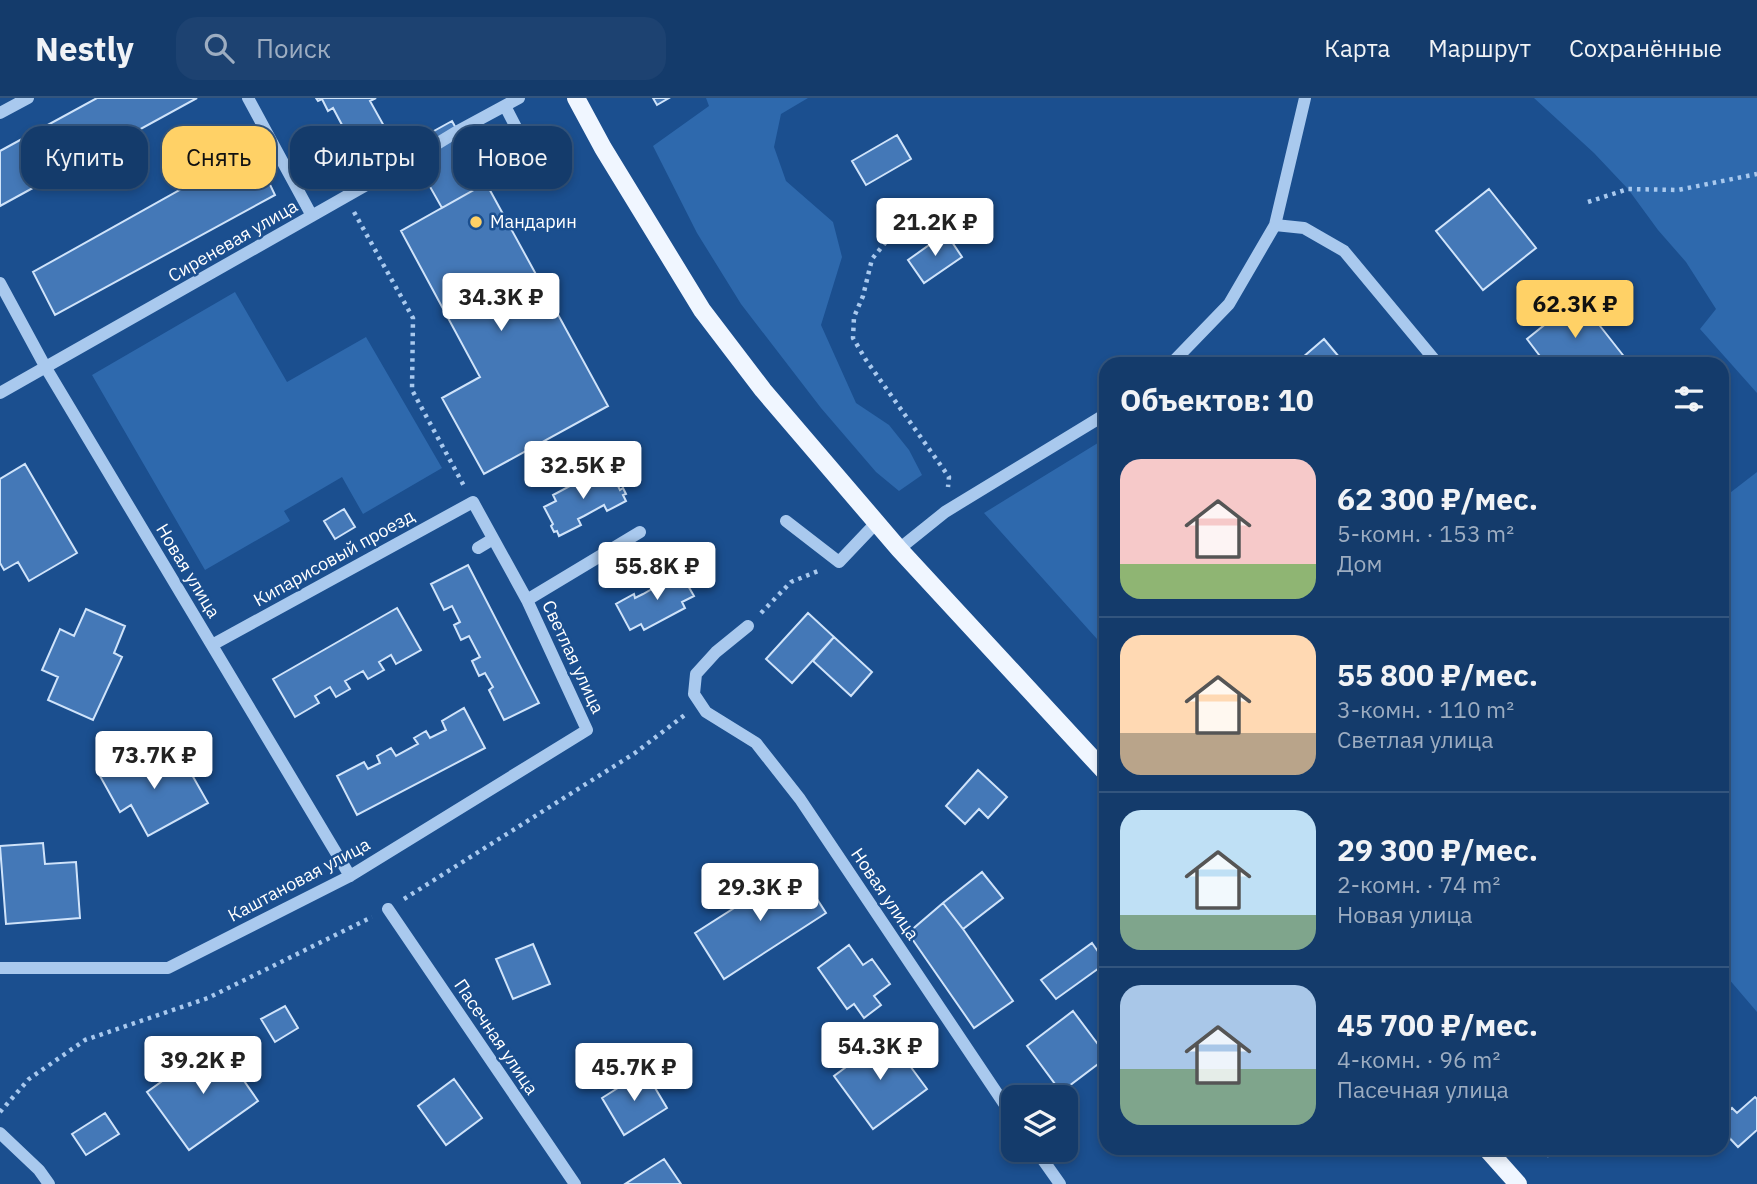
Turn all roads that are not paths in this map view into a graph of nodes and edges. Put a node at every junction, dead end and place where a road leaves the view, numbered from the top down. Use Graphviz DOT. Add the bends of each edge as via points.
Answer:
graph roads {
  1 [pos="28,98"];
  2 [pos="248,98"];
  3 [pos="519,98"];
  4 [pos="576,98"];
  5 [pos="1305,98"];
  6 [pos="505,106"];
  7 [pos="0,113"];
  8 [pos="515,126"];
  9 [pos="312,216"];
  10 [pos="1275,225"];
  11 [pos="0,283"];
  12 [pos="1178,357"];
  13 [pos="1432,357"];
  14 [pos="46,368"];
  15 [pos="0,393"];
  16 [pos="1099,418"];
  17 [pos="473,502"];
  18 [pos="786,522"];
  19 [pos="876,523"];
  20 [pos="640,532"];
  21 [pos="493,539"];
  22 [pos="478,548"];
  23 [pos="899,549"];
  24 [pos="527,600"];
  25 [pos="748,626"];
  26 [pos="212,645"];
  27 [pos="587,730"];
  28 [pos="1099,765"];
  29 [pos="350,877"];
  30 [pos="388,909"];
  31 [pos="0,968"];
  32 [pos="1001,1099"];
  33 [pos="0,1133"];
  34 [pos="1492,1155"];
  35 [pos="1044,1162"];
  36 [pos="49,1184"];
  37 [pos="575,1184"];
  38 [pos="1060,1184"];
  39 [pos="1518,1184"];
  1 -- 7 [label="street"];
  2 -- 9 [label="street"];
  3 -- 6 [label="street, Сиреневая улица"];
  4 -- 19 [label="main road" via="702,310 762,390"];
  5 -- 10 [label="street"];
  6 -- 8 [label="street"];
  6 -- 9 [label="street, Сиреневая улица"];
  9 -- 14 [label="street, Сиреневая улица"];
  10 -- 12 [label="street" via="1229,304"];
  10 -- 13 [label="street" via="1304,228 1344,251"];
  11 -- 14 [label="street, Новая улица"];
  14 -- 15 [label="street, Сиреневая улица"];
  14 -- 26 [label="street, Новая улица"];
  16 -- 23 [label="street" via="945,512"];
  17 -- 21 [label="street, Светлая улица"];
  17 -- 26 [label="street, Кипарисовый проезд"];
  18 -- 19 [label="street" via="839,562"];
  19 -- 23 [label="main road"];
  20 -- 24 [label="street, Светлая улица"];
  21 -- 22 [label="street"];
  21 -- 24 [label="street, Светлая улица"];
  23 -- 28 [label="main road"];
  24 -- 27 [label="street, Светлая улица"];
  25 -- 32 [label="street, Новая улица" via="696,674 694,694 704,707 756,743 800,799"];
  26 -- 29 [label="street, Новая улица"];
  27 -- 29 [label="street, Каштановая улица"];
  29 -- 31 [label="street, Каштановая улица" via="168,968"];
  30 -- 37 [label="street, Пасечная улица"];
  33 -- 36 [label="street"];
  34 -- 39 [label="main road"];
  35 -- 38 [label="street"];
}
